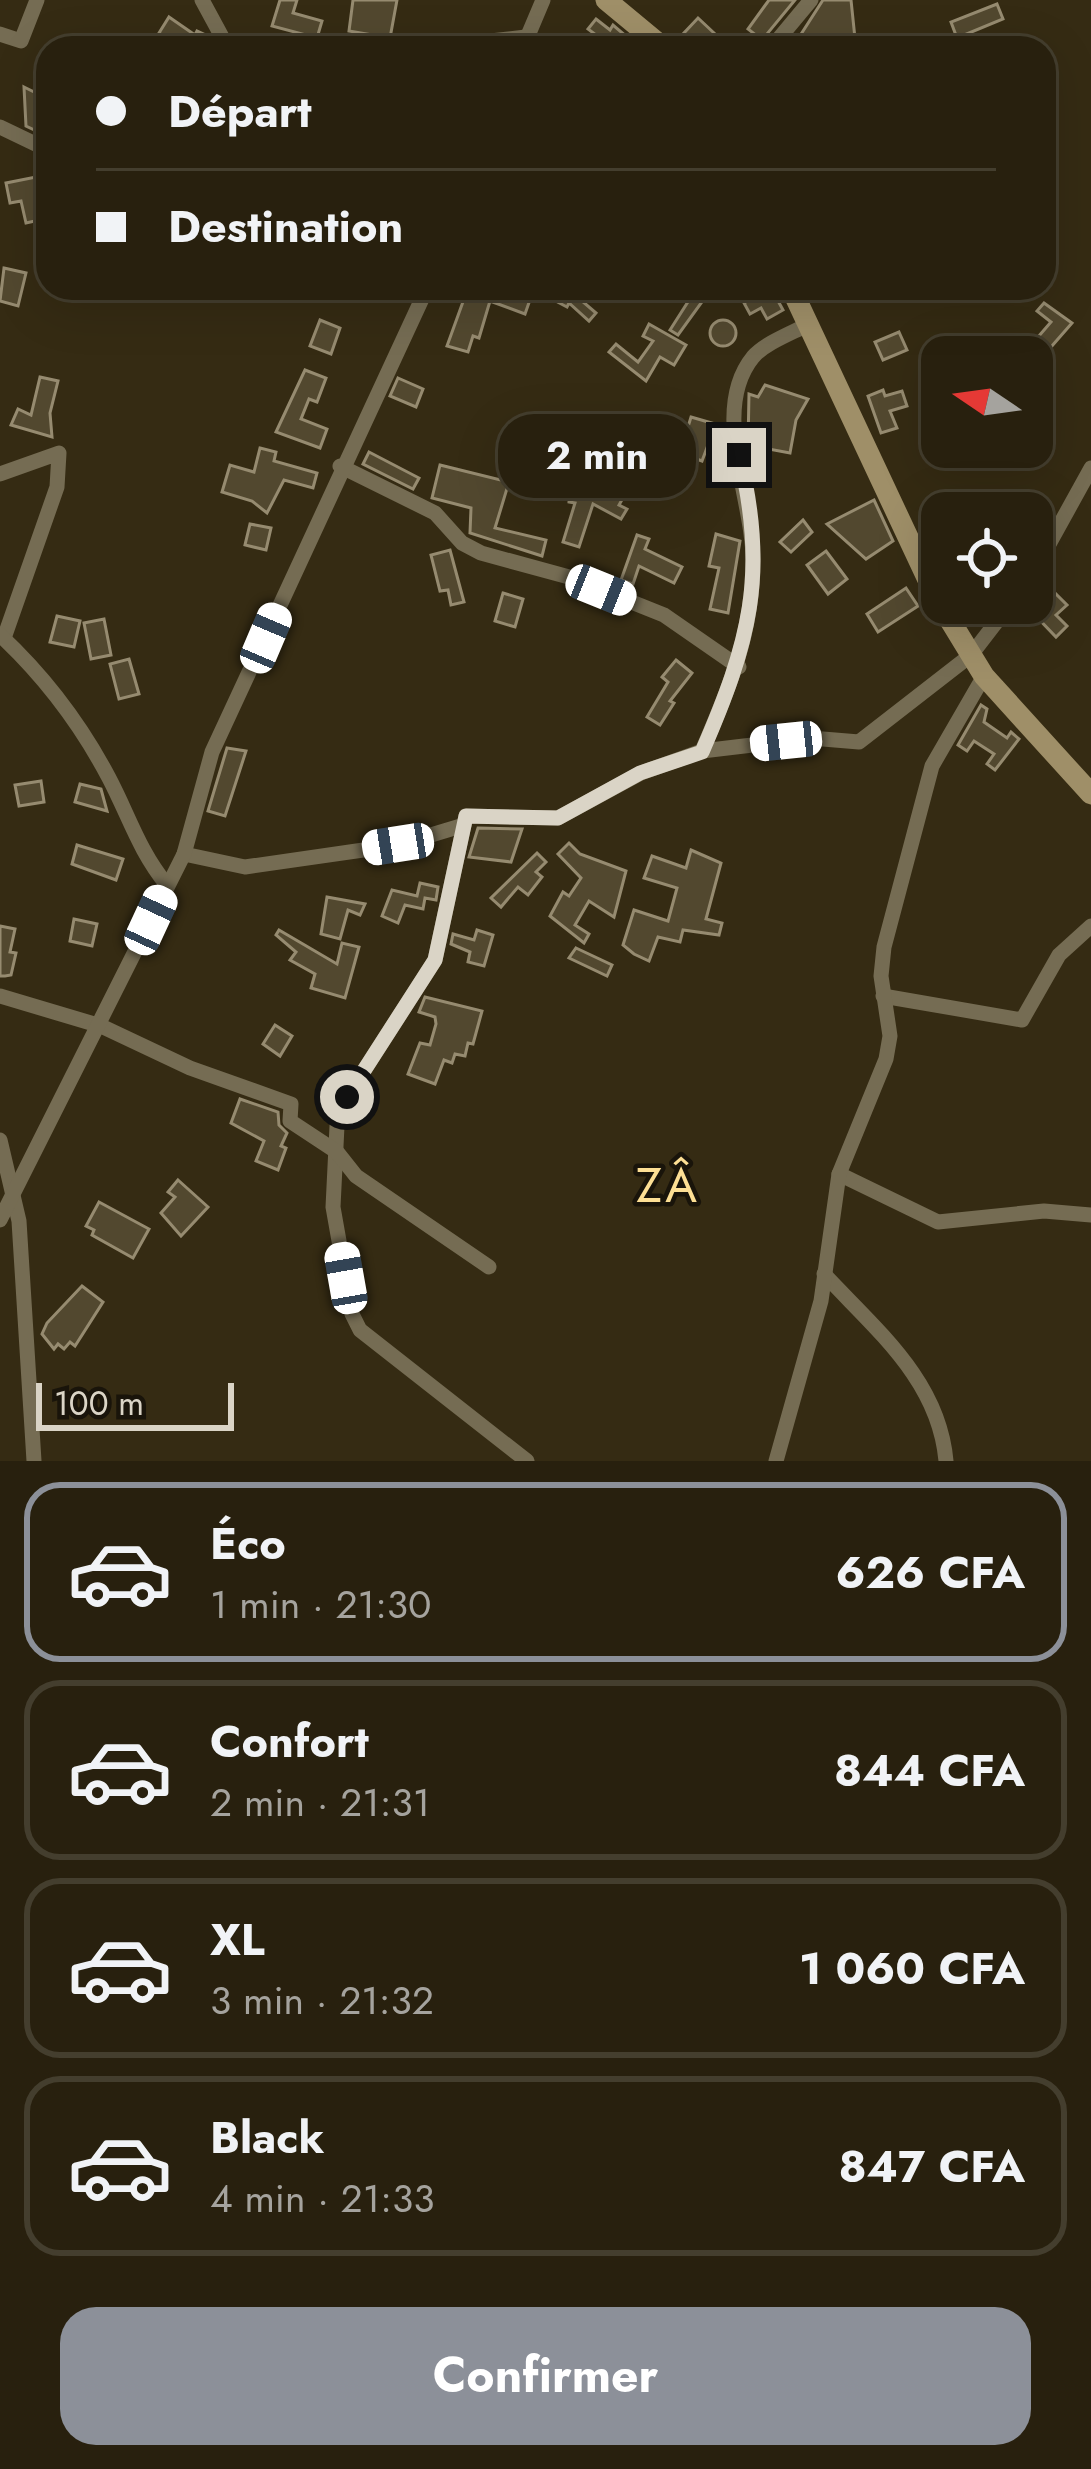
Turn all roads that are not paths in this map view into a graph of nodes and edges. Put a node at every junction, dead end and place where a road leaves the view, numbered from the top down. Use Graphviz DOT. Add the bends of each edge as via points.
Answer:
graph roads {
  1 [pos="37,0"];
  2 [pos="202,0"];
  3 [pos="543,0"];
  4 [pos="606,0"];
  5 [pos="811,0"];
  6 [pos="0,34"];
  7 [pos="222,36"];
  8 [pos="528,36"];
  9 [pos="650,36"];
  10 [pos="781,36"];
  11 [pos="0,127"];
  12 [pos="36,144"];
  13 [pos="421,300"];
  14 [pos="797,300"];
  15 [pos="808,324"];
  16 [pos="340,466"];
  17 [pos="1091,469"];
  18 [pos="0,474"];
  19 [pos="1053,537"];
  20 [pos="995,624"];
  21 [pos="2,637"];
  22 [pos="971,655"];
  23 [pos="739,667"];
  24 [pos="985,676"];
  25 [pos="702,752"];
  26 [pos="1091,794"];
  27 [pos="464,826"];
  28 [pos="184,854"];
  29 [pos="167,885"];
  30 [pos="1091,926"];
  31 [pos="0,996"];
  32 [pos="884,996"];
  33 [pos="101,1026"];
  34 [pos="0,1140"];
  35 [pos="337,1152"];
  36 [pos="839,1174"];
  37 [pos="11,1197"];
  38 [pos="1091,1215"];
  39 [pos="0,1220"];
  40 [pos="489,1267"];
  41 [pos="824,1274"];
  42 [pos="34,1461"];
  43 [pos="527,1461"];
  44 [pos="776,1461"];
  45 [pos="946,1461"];
  1 -- 6 [label="street" via="21,41"];
  2 -- 7 [label="street"];
  3 -- 8 [label="street"];
  4 -- 9 [label="street"];
  5 -- 10 [label="street"];
  11 -- 12 [label="street"];
  13 -- 16 [label="street"];
  14 -- 15 [label="street"];
  15 -- 22 [label="street"];
  15 -- 23 [label="street" via="754,355 732,412 754,560"];
  16 -- 23 [label="street" via="435,513 481,553 664,615"];
  16 -- 28 [label="street" via="212,752"];
  17 -- 19 [label="street"];
  18 -- 21 [label="street" via="59,453 57,487"];
  20 -- 22 [label="street"];
  21 -- 29 [label="street" via="71,712 140,853"];
  22 -- 24 [label="street"];
  22 -- 25 [label="street" via="859,742 812,738"];
  23 -- 25 [label="street"];
  24 -- 26 [label="street"];
  24 -- 32 [label="street" via="932,766 884,947"];
  25 -- 27 [label="street" via="640,773 558,818 466,816"];
  27 -- 28 [label="street" via="245,867"];
  27 -- 35 [label="street" via="435,960 347,1097"];
  28 -- 29 [label="street"];
  29 -- 33 [label="street"];
  30 -- 32 [label="street" via="1059,955 1022,1020"];
  31 -- 33 [label="street"];
  32 -- 36 [label="street" via="886,1059"];
  33 -- 35 [label="street" via="291,1103 290,1121"];
  33 -- 37 [label="street"];
  34 -- 37 [label="street"];
  35 -- 40 [label="street" via="356,1176"];
  35 -- 43 [label="street" via="333,1207 354,1322"];
  36 -- 38 [label="street" via="938,1222 1044,1211"];
  36 -- 41 [label="street"];
  37 -- 39 [label="street"];
  37 -- 42 [label="street"];
  41 -- 44 [label="street"];
  41 -- 45 [label="street" via="926,1389"];
}
